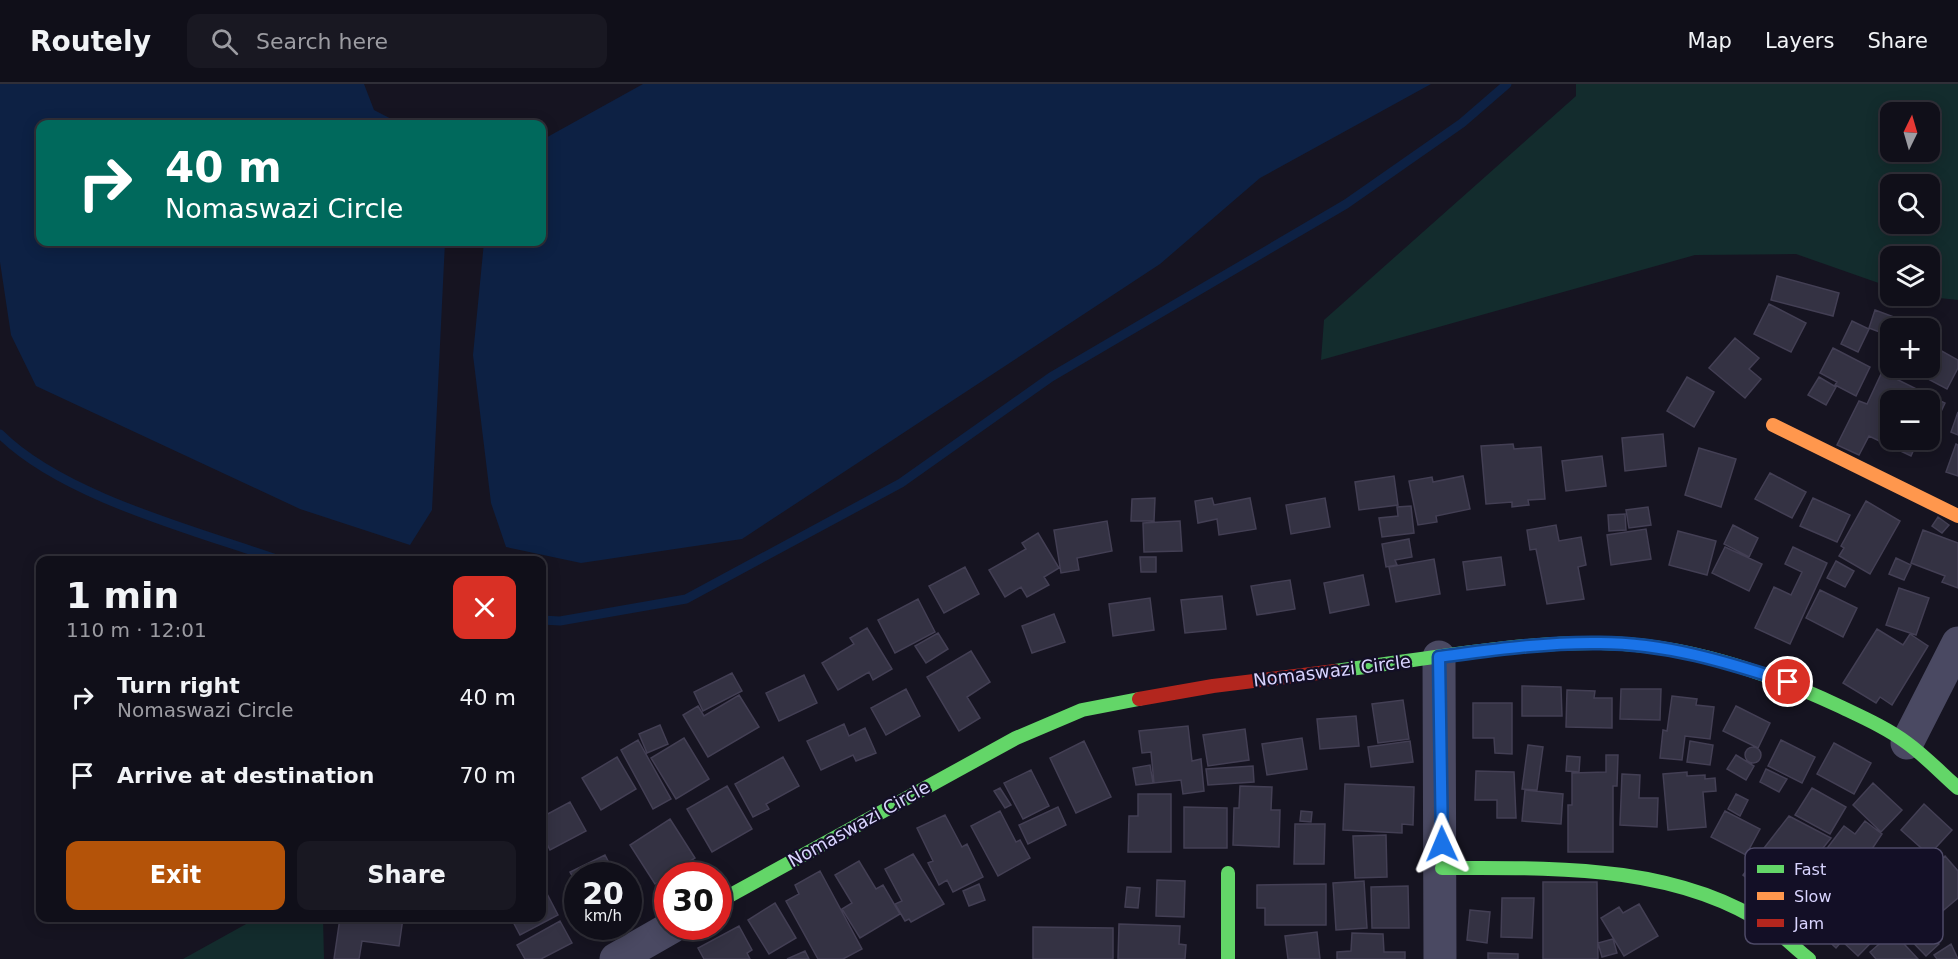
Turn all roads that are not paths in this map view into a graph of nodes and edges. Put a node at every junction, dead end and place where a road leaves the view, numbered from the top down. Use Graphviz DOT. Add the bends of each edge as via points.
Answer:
graph roads {
  1 [pos="1773,424"];
  2 [pos="1958,516"];
  3 [pos="1958,643"];
  4 [pos="1439,657"];
  5 [pos="1906,743"];
  6 [pos="1958,788"];
  7 [pos="1442,868"];
  8 [pos="1228,873"];
  9 [pos="732,894"];
  10 [pos="1745,913"];
  11 [pos="654,937"];
  12 [pos="1793,944"];
  13 [pos="616,959"];
  14 [pos="1228,959"];
  15 [pos="1440,959"];
  16 [pos="1809,959"];
  1 -- 2 [label="street"];
  3 -- 5 [label="street"];
  4 -- 5 [label="street, Nomaswazi Circle" via="1540,645 1601,643 1665,648 1788,682"];
  4 -- 7 [label="street"];
  4 -- 9 [label="street, Nomaswazi Circle" via="1213,686 1082,710 1016,738"];
  5 -- 6 [label="street, Nomaswazi Circle"];
  7 -- 10 [label="street" via="1582,869 1682,886"];
  7 -- 15 [label="street"];
  8 -- 14 [label="street"];
  11 -- 13 [label="street"];
  12 -- 16 [label="street"];
}
